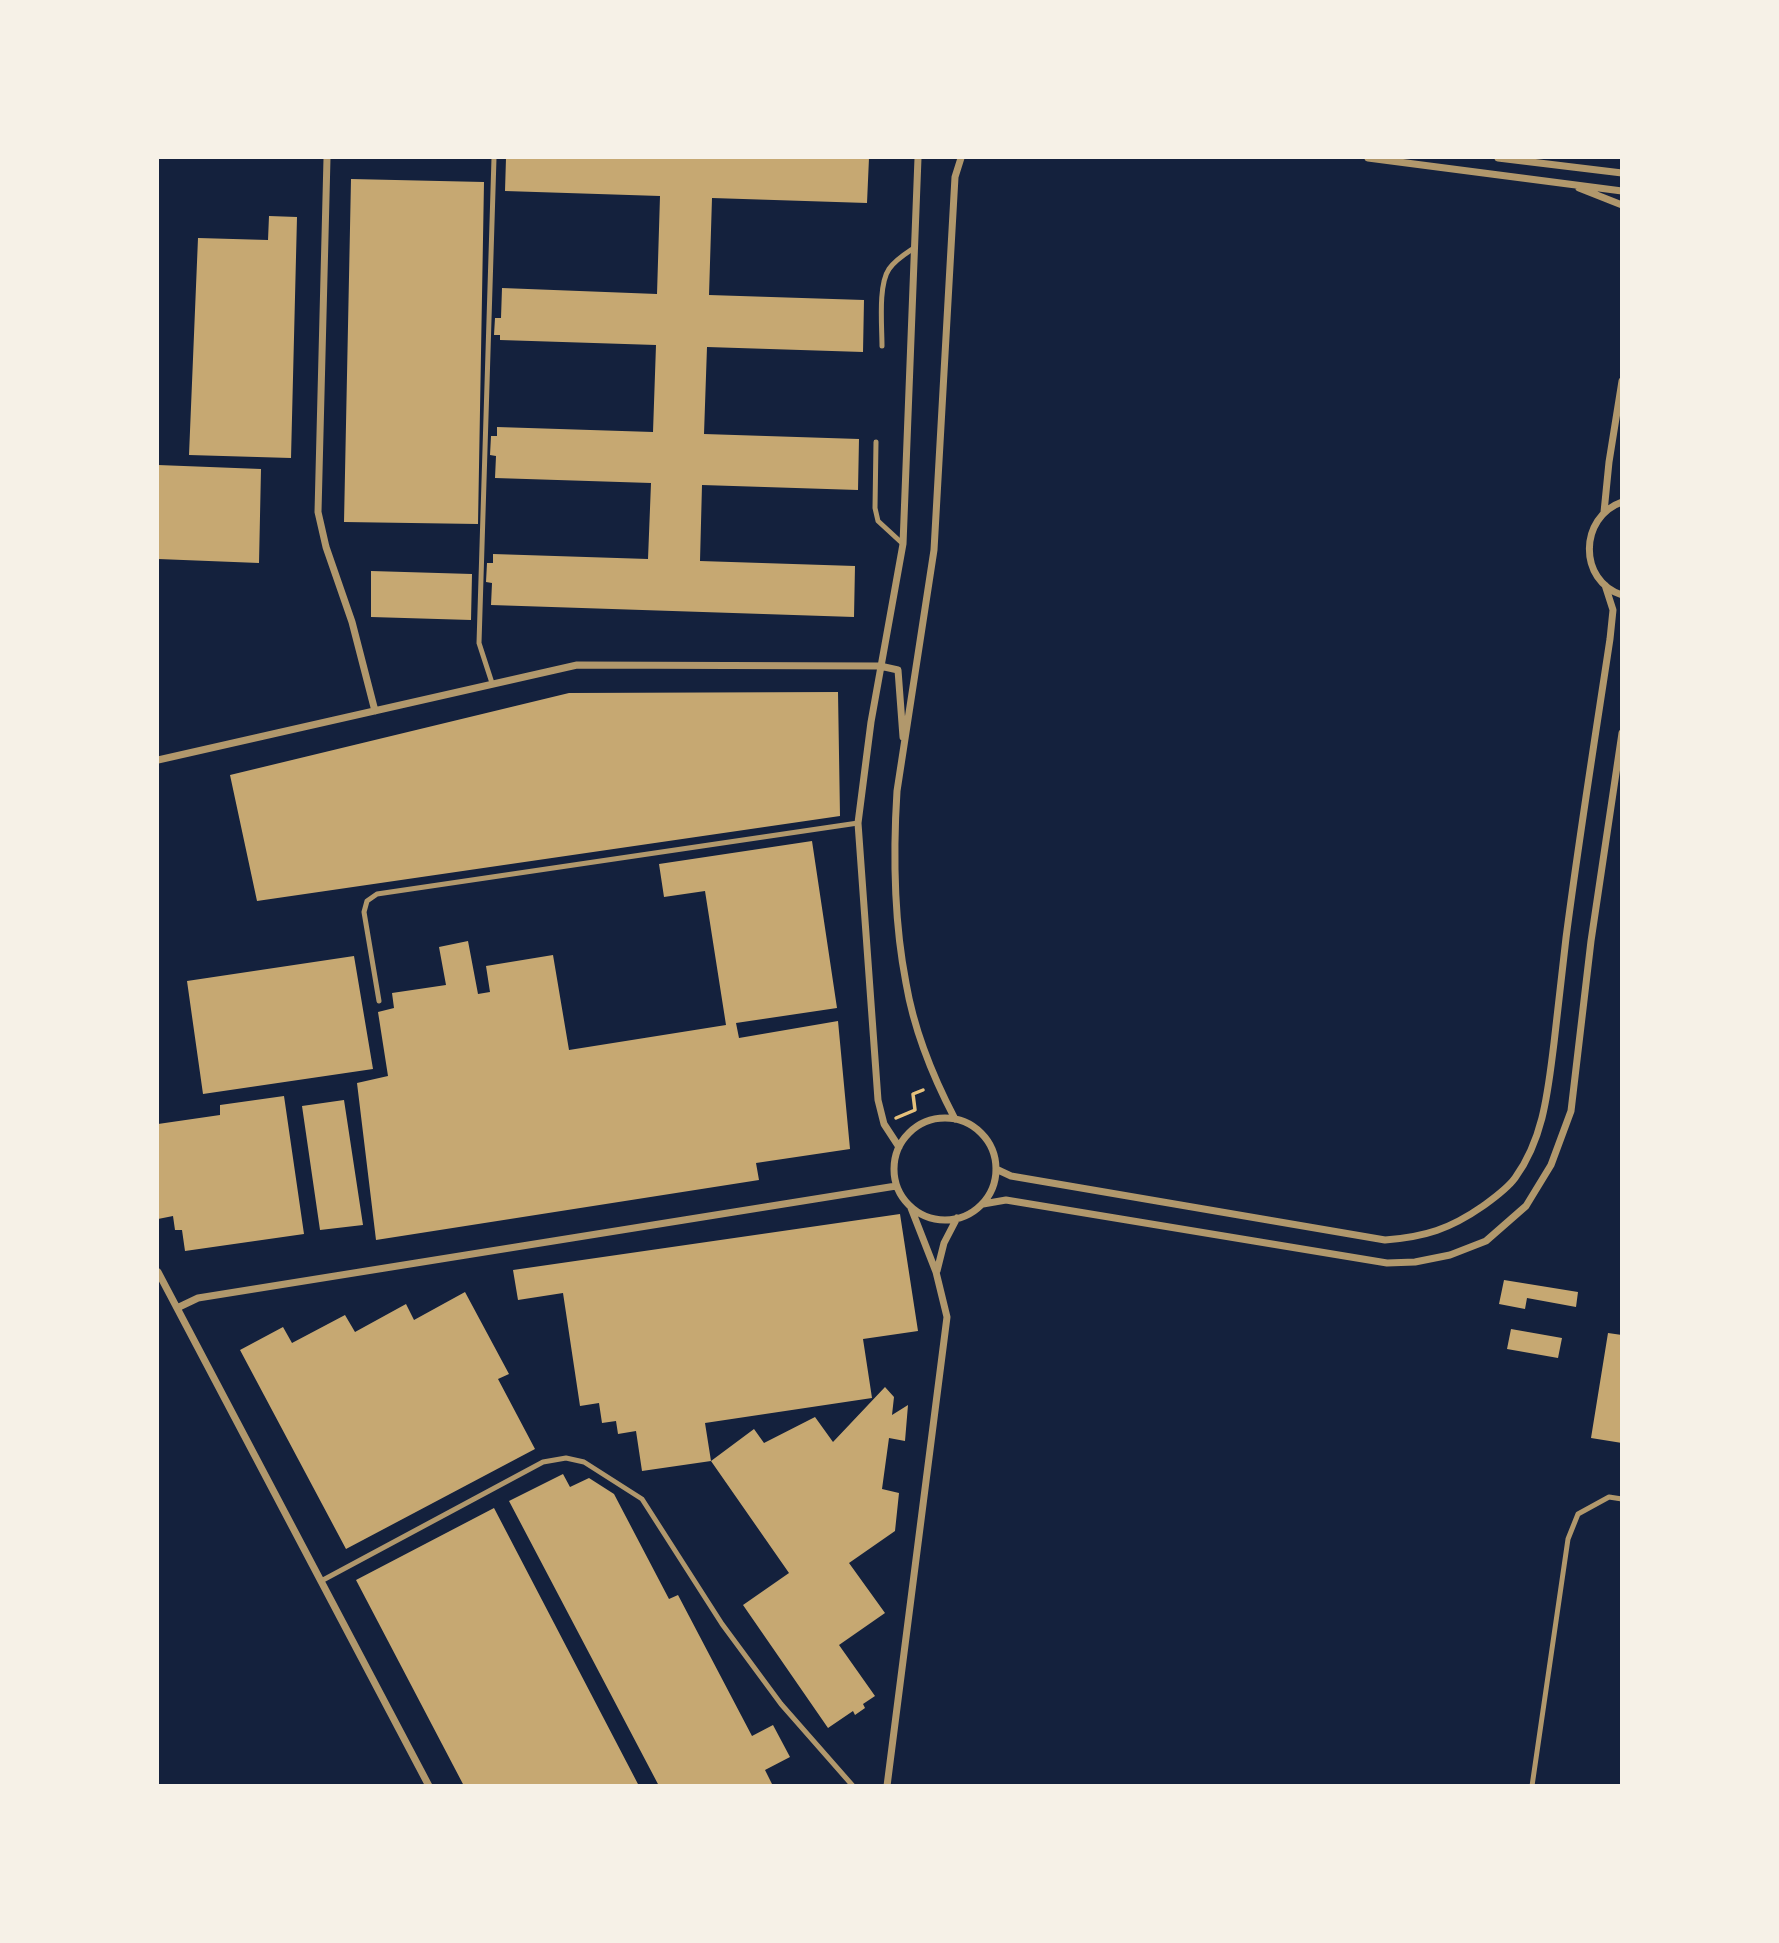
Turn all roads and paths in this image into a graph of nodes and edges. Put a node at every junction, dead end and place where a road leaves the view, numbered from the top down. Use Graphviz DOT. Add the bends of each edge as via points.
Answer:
graph roads {
  1 [pos="327,158"];
  2 [pos="494,158"];
  3 [pos="918,158"];
  4 [pos="961,158"];
  5 [pos="1368,158"];
  6 [pos="1498,158"];
  7 [pos="1622,173"];
  8 [pos="1562,183"];
  9 [pos="1622,191"];
  10 [pos="1622,205"];
  11 [pos="914,248"];
  12 [pos="882,346"];
  13 [pos="1622,381"];
  14 [pos="876,442"];
  15 [pos="1622,502"];
  16 [pos="1604,512"];
  17 [pos="903,544"];
  18 [pos="1605,585"];
  19 [pos="1622,595"];
  20 [pos="880,666"];
  21 [pos="492,683"];
  22 [pos="375,711"];
  23 [pos="1622,733"];
  24 [pos="904,751"];
  25 [pos="158,760"];
  26 [pos="858,823"];
  27 [pos="379,1001"];
  28 [pos="923,1090"];
  29 [pos="896,1118"];
  30 [pos="955,1119"];
  31 [pos="899,1147"];
  32 [pos="996,1169"];
  33 [pos="896,1186"];
  34 [pos="983,1204"];
  35 [pos="911,1208"];
  36 [pos="957,1218"];
  37 [pos="158,1272"];
  38 [pos="936,1272"];
  39 [pos="177,1308"];
  40 [pos="1622,1499"];
  41 [pos="323,1580"];
  42 [pos="429,1786"];
  43 [pos="853,1786"];
  44 [pos="887,1786"];
  45 [pos="1532,1786"];
  1 -- 22 [label="street" via="318,512"];
  2 -- 21 [label="lane" via="479,643"];
  3 -- 11 [label="street"];
  4 -- 24 [label="street" via="955,177 934,550"];
  5 -- 8 [label="street"];
  6 -- 7 [label="street"];
  8 -- 9 [label="street"];
  8 -- 10 [label="street"];
  11 -- 12 [label="lane" via="887,271"];
  11 -- 17 [label="street"];
  13 -- 16 [label="street"];
  14 -- 17 [label="lane" via="878,522"];
  15 -- 16 [label="street"];
  16 -- 18 [label="street" via="1595,523 1589,549 1590,562"];
  17 -- 20 [label="street"];
  18 -- 19 [label="street"];
  18 -- 32 [label="street" via="1613,610 1610,639 1543,1120 1514,1180 1465,1219 1443,1230 1385,1240 1011,1176"];
  20 -- 21 [label="street" via="578,665"];
  20 -- 24 [label="street" via="898,670"];
  20 -- 26 [label="street"];
  21 -- 22 [label="street"];
  22 -- 25 [label="street"];
  23 -- 34 [label="street" via="1571,1111 1551,1165 1526,1206 1486,1241 1450,1255 1387,1263 1006,1199"];
  24 -- 30 [label="street" via="895,822 906,984 937,1084"];
  26 -- 27 [label="lane" via="377,894 367,901 364,912"];
  26 -- 31 [label="street" via="878,1100 884,1124"];
  28 -- 29 [label="path" via="912,1094 915,1110"];
  30 -- 31 [label="street" via="941,1118 916,1127"];
  30 -- 32 [label="street" via="980,1131 989,1142"];
  31 -- 33 [label="street" via="894,1160"];
  32 -- 34 [label="street"];
  33 -- 35 [label="street"];
  33 -- 39 [label="street" via="198,1298"];
  34 -- 36 [label="street"];
  35 -- 36 [label="street" via="928,1218"];
  35 -- 38 [label="street"];
  36 -- 38 [label="street"];
  37 -- 39 [label="street"];
  38 -- 44 [label="street" via="947,1317"];
  39 -- 41 [label="street"];
  40 -- 45 [label="lane" via="1609,1497 1578,1514 1568,1539"];
  41 -- 42 [label="street"];
  41 -- 43 [label="lane" via="543,1462 566,1458 584,1462 642,1499 722,1624 781,1704"];
}
